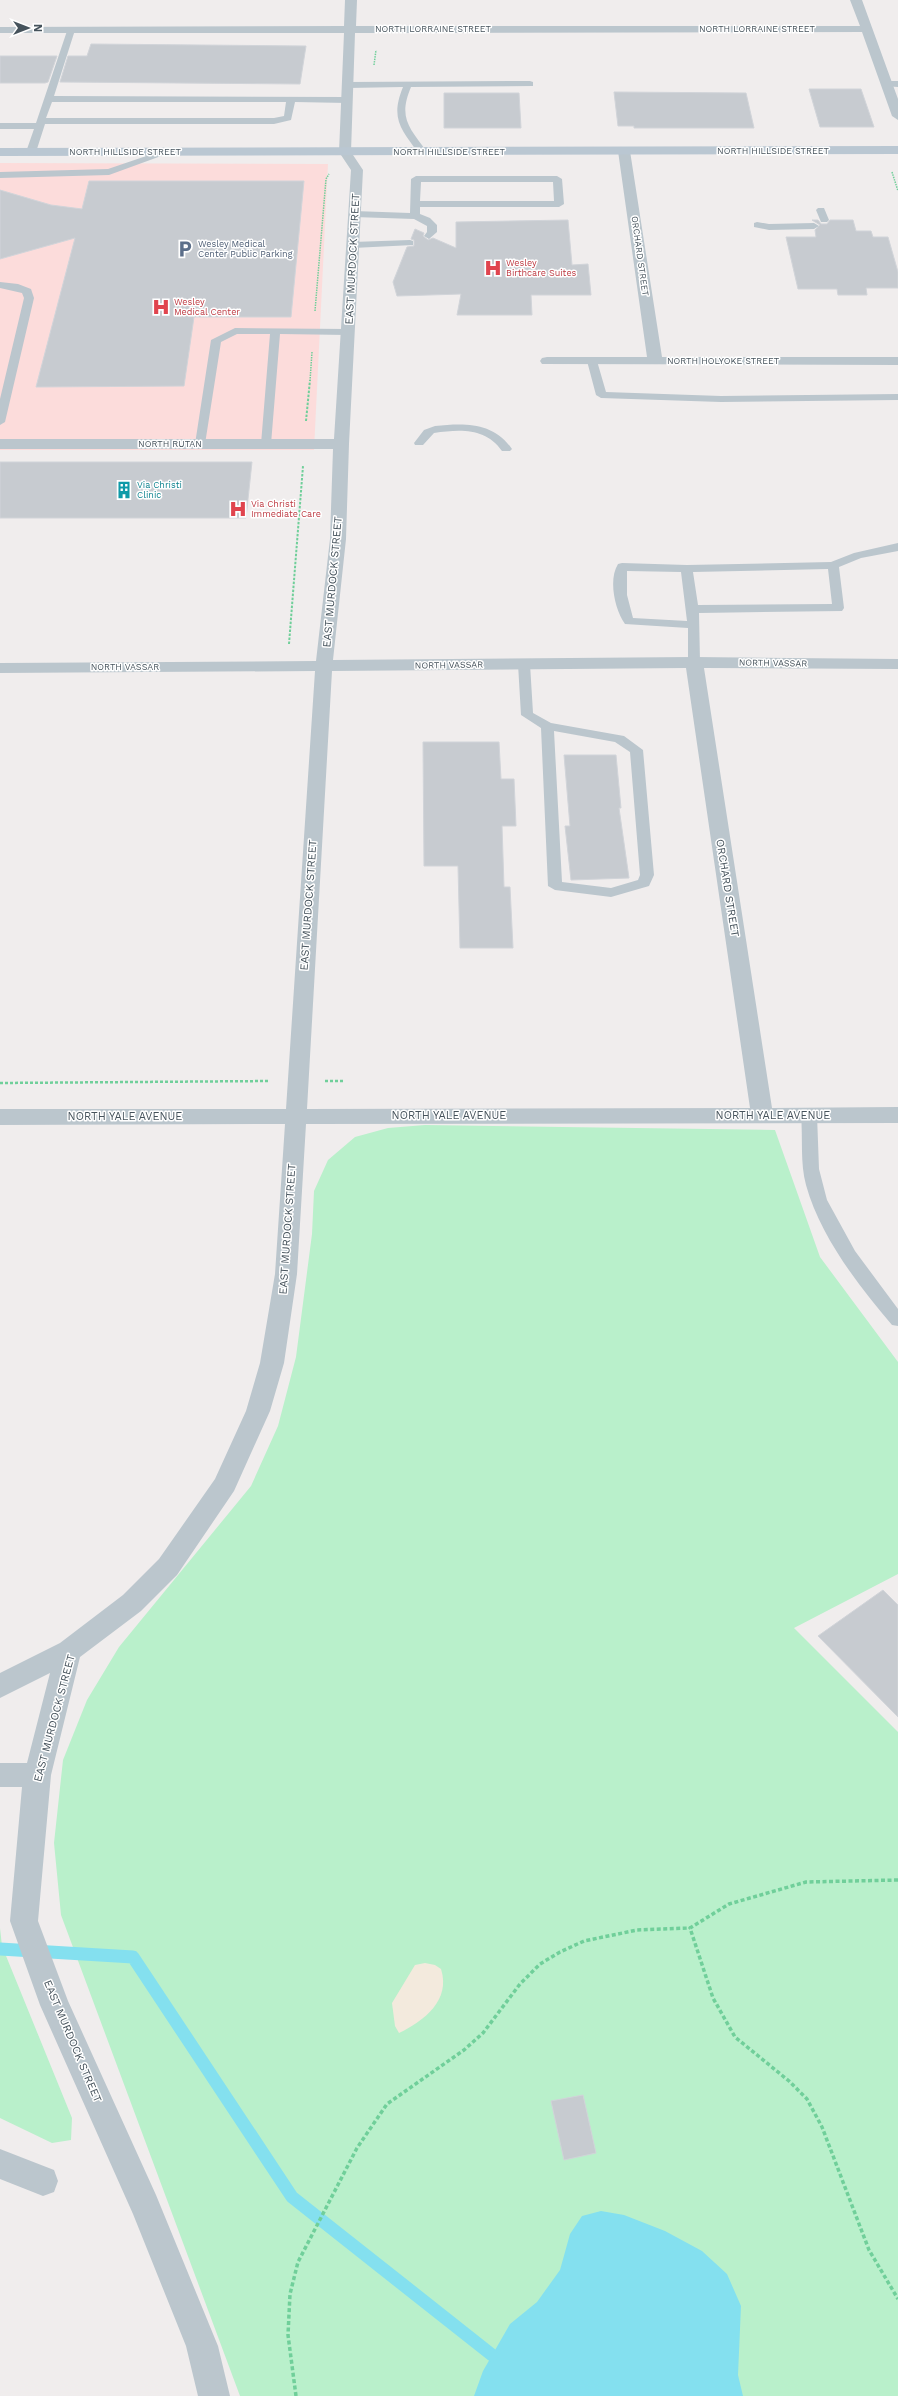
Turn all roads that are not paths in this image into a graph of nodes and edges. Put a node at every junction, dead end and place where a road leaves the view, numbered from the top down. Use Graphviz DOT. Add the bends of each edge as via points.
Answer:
graph roads {
  1 [pos="352,0"];
  2 [pos="856,0"];
  3 [pos="350,29"];
  4 [pos="865,29"];
  5 [pos="0,30"];
  6 [pos="72,30"];
  7 [pos="530,84"];
  8 [pos="886,84"];
  9 [pos="898,84"];
  10 [pos="348,85"];
  11 [pos="408,85"];
  12 [pos="49,99"];
  13 [pos="291,100"];
  14 [pos="347,100"];
  15 [pos="898,116"];
  16 [pos="7,119"];
  17 [pos="41,122"];
  18 [pos="0,126"];
  19 [pos="898,150"];
  20 [pos="624,151"];
  21 [pos="0,152"];
  22 [pos="31,152"];
  23 [pos="167,152"];
  24 [pos="345,152"];
  25 [pos="422,152"];
  26 [pos="109,172"];
  27 [pos="0,175"];
  28 [pos="20,179"];
  29 [pos="55,179"];
  30 [pos="415,204"];
  31 [pos="821,210"];
  32 [pos="354,214"];
  33 [pos="415,216"];
  34 [pos="824,220"];
  35 [pos="757,225"];
  36 [pos="814,226"];
  37 [pos="429,236"];
  38 [pos="410,244"];
  39 [pos="353,245"];
  40 [pos="0,285"];
  41 [pos="275,331"];
  42 [pos="347,332"];
  43 [pos="547,361"];
  44 [pos="592,361"];
  45 [pos="655,361"];
  46 [pos="898,361"];
  47 [pos="5,385"];
  48 [pos="898,397"];
  49 [pos="1,415"];
  50 [pos="419,443"];
  51 [pos="0,444"];
  52 [pos="200,444"];
  53 [pos="266,444"];
  54 [pos="341,444"];
  55 [pos="506,449"];
  56 [pos="898,548"];
  57 [pos="833,565"];
  58 [pos="687,569"];
  59 [pos="692,609"];
  60 [pos="694,625"];
  61 [pos="694,662"];
  62 [pos="524,664"];
  63 [pos="898,664"];
  64 [pos="324,667"];
  65 [pos="0,668"];
  66 [pos="547,726"];
  67 [pos="295,1115"];
  68 [pos="762,1115"];
  69 [pos="809,1115"];
  70 [pos="898,1115"];
  71 [pos="0,1117"];
  72 [pos="898,1320"];
  73 [pos="69,1651"];
  74 [pos="0,1686"];
  75 [pos="0,1775"];
  76 [pos="37,1775"];
  77 [pos="0,2164"];
  78 [pos="43,2181"];
  79 [pos="214,2396"];
  1 -- 3 [label="street"];
  2 -- 4 [label="street"];
  3 -- 4 [label="street, NORTH LORRAINE STREET"];
  3 -- 6 [label="street, NORTH LORRAINE STREET"];
  3 -- 10 [label="street"];
  4 -- 8 [label="street"];
  5 -- 6 [label="street, NORTH LORRAINE STREET"];
  6 -- 12 [label="lane"];
  7 -- 11 [label="lane"];
  8 -- 9 [label="lane"];
  8 -- 15 [label="street"];
  10 -- 11 [label="lane"];
  10 -- 14 [label="street"];
  11 -- 25 [label="lane" via="399,104 400,118"];
  12 -- 13 [label="lane"];
  12 -- 17 [label="lane"];
  13 -- 14 [label="lane"];
  13 -- 17 [label="lane" via="288,118 274,121"];
  14 -- 24 [label="street"];
  16 -- 17 [label="lane"];
  17 -- 18 [label="lane"];
  17 -- 22 [label="lane"];
  19 -- 20 [label="main road, NORTH HILLSIDE STREET"];
  20 -- 25 [label="main road, NORTH HILLSIDE STREET"];
  20 -- 45 [label="street, ORCHARD STREET"];
  21 -- 22 [label="main road, NORTH HILLSIDE STREET"];
  22 -- 23 [label="main road, NORTH HILLSIDE STREET"];
  23 -- 24 [label="main road, NORTH HILLSIDE STREET"];
  23 -- 26 [label="lane"];
  24 -- 25 [label="main road, NORTH HILLSIDE STREET"];
  24 -- 32 [label="street, EAST MURDOCK STREET" via="357,170"];
  26 -- 27 [label="lane"];
  26 -- 29 [label="lane" via="88,177"];
  27 -- 28 [label="lane"];
  30 -- 30 [label="lane" via="416,179 556,179 559,204"];
  30 -- 33 [label="lane"];
  31 -- 34 [label="lane"];
  32 -- 33 [label="lane"];
  32 -- 39 [label="street, EAST MURDOCK STREET"];
  33 -- 37 [label="lane" via="427,220 432,225"];
  35 -- 36 [label="lane"];
  38 -- 39 [label="lane"];
  39 -- 42 [label="street, EAST MURDOCK STREET"];
  40 -- 47 [label="lane" via="27,291 29,298"];
  41 -- 42 [label="lane"];
  41 -- 52 [label="lane" via="234,331 216,340"];
  41 -- 53 [label="lane"];
  42 -- 54 [label="street, EAST MURDOCK STREET"];
  43 -- 44 [label="street, NORTH HOLYOKE STREET"];
  44 -- 45 [label="street, NORTH HOLYOKE STREET"];
  44 -- 48 [label="lane" via="601,395 721,399"];
  45 -- 46 [label="street, NORTH HOLYOKE STREET"];
  47 -- 49 [label="lane"];
  50 -- 55 [label="lane" via="427,432 436,429 480,428 500,439"];
  51 -- 52 [label="street, NORTH RUTAN"];
  52 -- 53 [label="street, NORTH RUTAN"];
  53 -- 54 [label="street, NORTH RUTAN"];
  54 -- 64 [label="street, EAST MURDOCK STREET" via="338,539"];
  56 -- 57 [label="lane" via="858,555"];
  57 -- 58 [label="lane"];
  57 -- 59 [label="lane" via="838,608"];
  58 -- 59 [label="lane"];
  58 -- 60 [label="lane" via="622,567 619,579 624,614 629,620"];
  59 -- 60 [label="lane"];
  60 -- 61 [label="lane"];
  61 -- 62 [label="street, NORTH VASSAR"];
  61 -- 63 [label="street, NORTH VASSAR"];
  61 -- 68 [label="street, ORCHARD STREET"];
  62 -- 64 [label="street, NORTH VASSAR"];
  62 -- 66 [label="lane" via="527,714"];
  64 -- 65 [label="street, NORTH VASSAR"];
  64 -- 67 [label="street, EAST MURDOCK STREET"];
  66 -- 66 [label="lane" via="555,886 611,893 644,883 647,875 636,750 619,739"];
  67 -- 68 [label="street, NORTH YALE AVENUE"];
  67 -- 71 [label="street, NORTH YALE AVENUE"];
  67 -- 73 [label="street, EAST MURDOCK STREET" via="286,1274 272,1363 258,1411 225,1484 168,1567 132,1603"];
  68 -- 69 [label="street, NORTH YALE AVENUE"];
  69 -- 70 [label="street, NORTH YALE AVENUE"];
  69 -- 72 [label="lane" via="814,1185 830,1224"];
  73 -- 74 [label="street"];
  73 -- 76 [label="street, EAST MURDOCK STREET"];
  75 -- 76 [label="street"];
  76 -- 79 [label="street, EAST MURDOCK STREET" via="24,1921 56,2005 145,2206 202,2346"];
  77 -- 78 [label="street"];
}
